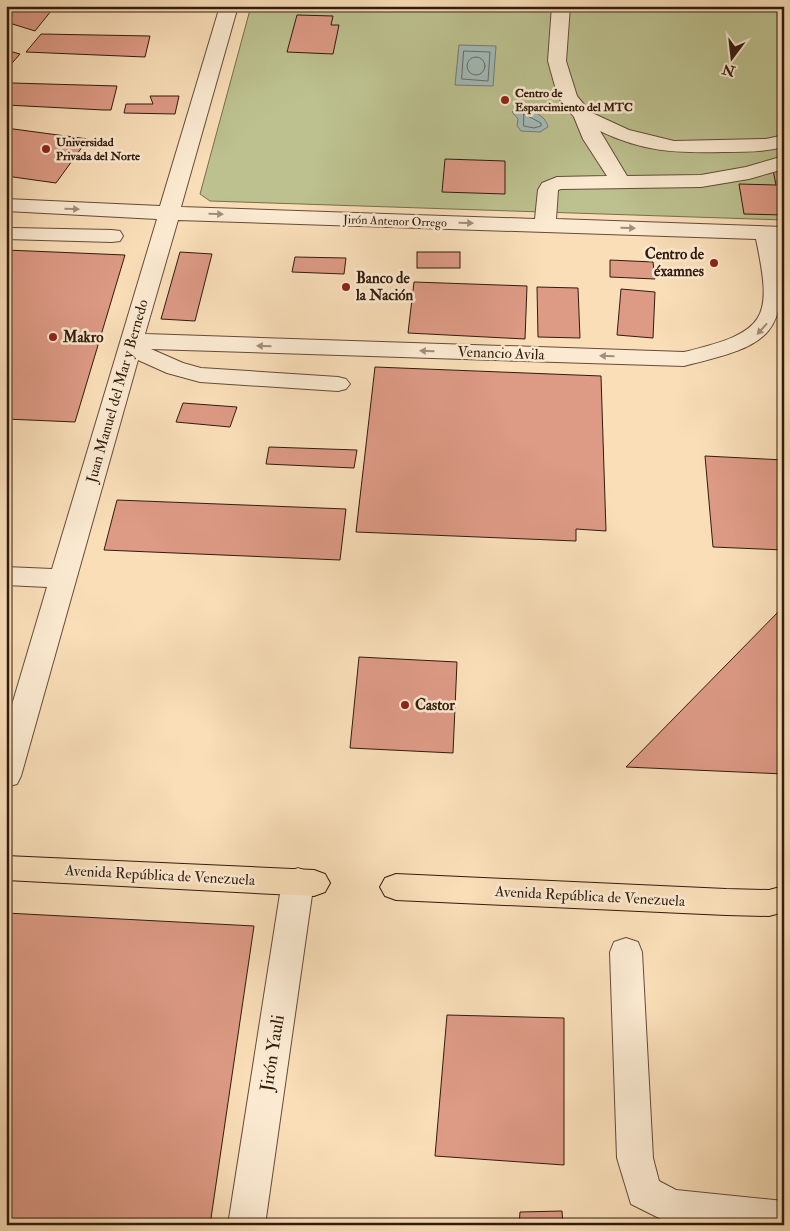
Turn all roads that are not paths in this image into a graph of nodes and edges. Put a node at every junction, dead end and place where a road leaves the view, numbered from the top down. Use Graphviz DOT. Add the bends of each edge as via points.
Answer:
graph roads {
  1 [pos="229,6"];
  2 [pos="561,6"];
  3 [pos="584,116"];
  4 [pos="784,140"];
  5 [pos="784,162"];
  6 [pos="621,182"];
  7 [pos="6,205"];
  8 [pos="32,207"];
  9 [pos="168,213"];
  10 [pos="545,226"];
  11 [pos="775,233"];
  12 [pos="10,234"];
  13 [pos="112,236"];
  14 [pos="131,345"];
  15 [pos="338,384"];
  16 [pos="6,576"];
  17 [pos="64,579"];
  18 [pos="6,776"];
  19 [pos="6,868"];
  20 [pos="306,882"];
  21 [pos="396,887"];
  22 [pos="784,899"];
  23 [pos="626,952"];
  24 [pos="784,1218"];
  25 [pos="246,1225"];
  1 -- 9 [label="street, Juan Manuel del Mar y Bernedo"];
  2 -- 3 [label="street" via="557,61 568,97"];
  3 -- 4 [label="street" via="622,134 674,147 766,146"];
  3 -- 6 [label="street" via="593,139"];
  5 -- 6 [label="street" via="749,173 701,181"];
  6 -- 10 [label="street" via="564,182 553,185 548,190"];
  7 -- 8 [label="street, Jirón Antenor Orrego"];
  8 -- 9 [label="street, Jirón Antenor Orrego, one-way"];
  8 -- 12 [label="street" via="27,221"];
  9 -- 10 [label="street, Jirón Antenor Orrego, one-way"];
  9 -- 14 [label="street, Juan Manuel del Mar y Bernedo"];
  10 -- 11 [label="street, Jirón Antenor Orrego, one-way"];
  11 -- 14 [label="street, Venancio Avila, one-way" via="777,297 771,319 755,336 727,349 684,359"];
  12 -- 13 [label="street"];
  14 -- 15 [label="street" via="175,368 200,375"];
  14 -- 17 [label="street, Juan Manuel del Mar y Bernedo"];
  16 -- 17 [label="street"];
  17 -- 18 [label="street, Juan Manuel del Mar y Bernedo"];
  19 -- 20 [label="main road, Avenida República de Venezuela"];
  20 -- 25 [label="street, Jirón Yauli"];
  21 -- 22 [label="main road, Avenida República de Venezuela" via="726,902 769,903"];
  23 -- 24 [label="street" via="636,1158 644,1192 671,1207"];
}
